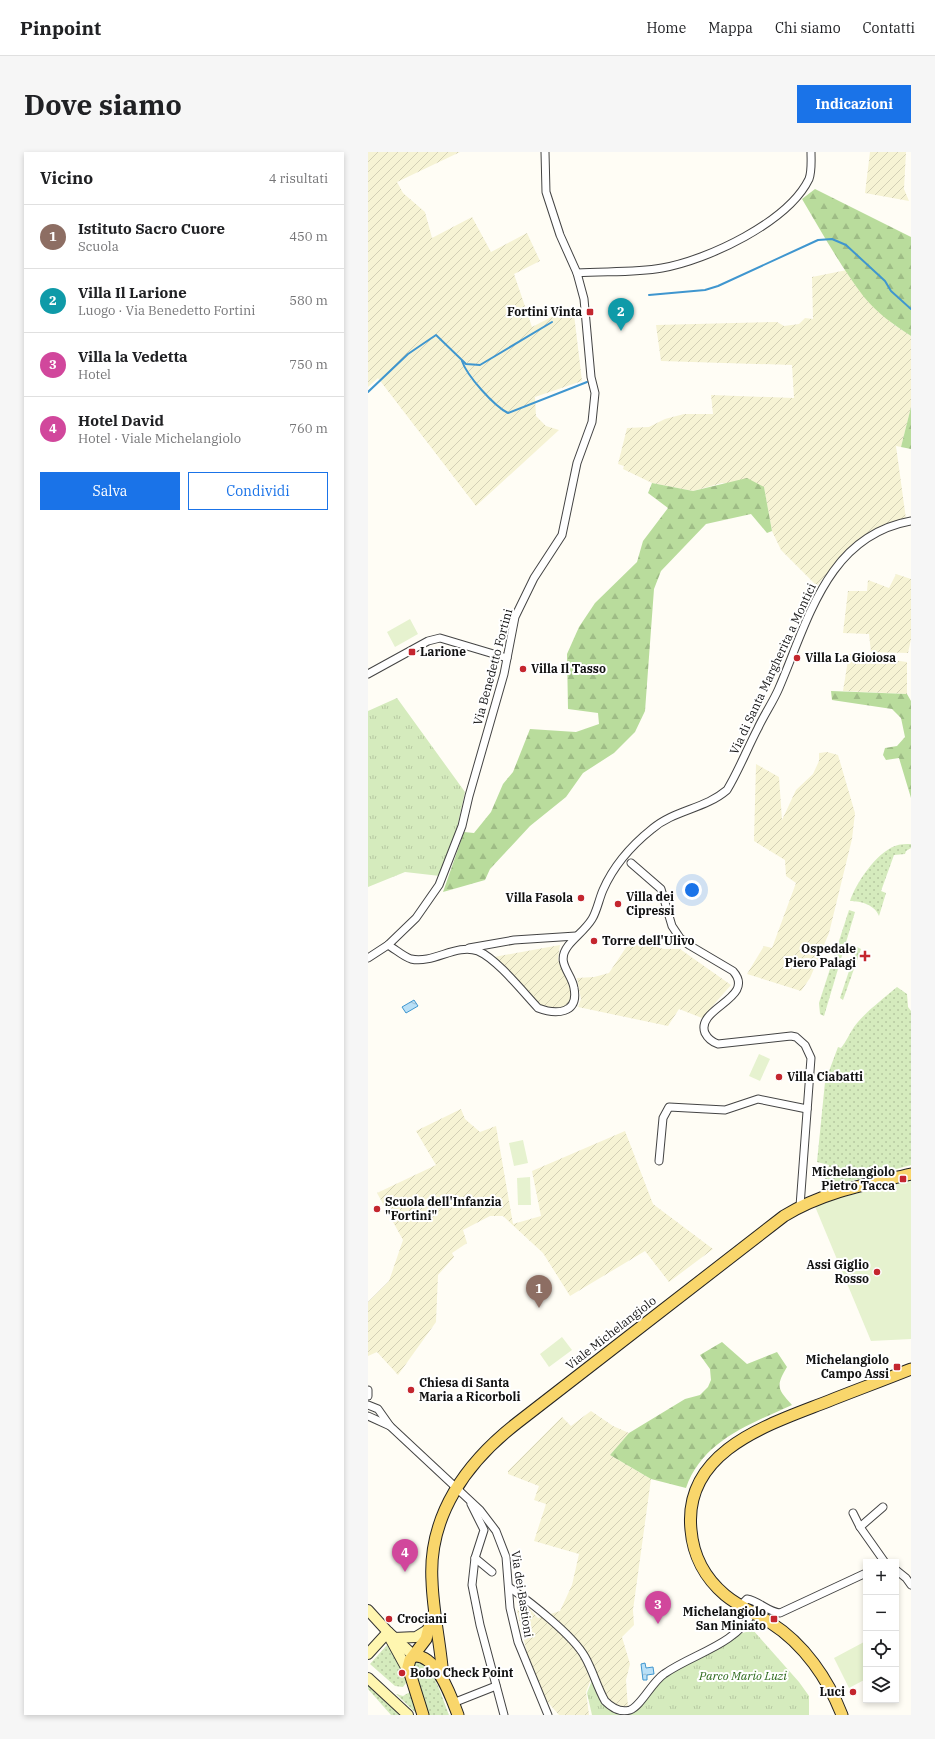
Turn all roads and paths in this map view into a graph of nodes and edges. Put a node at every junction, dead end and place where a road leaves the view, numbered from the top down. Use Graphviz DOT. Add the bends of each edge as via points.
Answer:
graph roads {
  1 [pos="545,152"];
  2 [pos="811,152"];
  3 [pos="577,273"];
  4 [pos="911,520"];
  5 [pos="507,658"];
  6 [pos="368,674"];
  7 [pos="630,863"];
  8 [pos="576,936"];
  9 [pos="388,945"];
  10 [pos="463,949"];
  11 [pos="368,958"];
  12 [pos="807,1109"];
  13 [pos="658,1161"];
  14 [pos="911,1174"];
  15 [pos="800,1206"];
  16 [pos="911,1369"];
  17 [pos="368,1390"];
  18 [pos="368,1396"];
  19 [pos="368,1405"];
  20 [pos="368,1416"];
  21 [pos="390,1426"];
  22 [pos="456,1488"];
  23 [pos="469,1500"];
  24 [pos="883,1507"];
  25 [pos="853,1513"];
  26 [pos="860,1527"];
  27 [pos="475,1558"];
  28 [pos="882,1559"];
  29 [pos="492,1572"];
  30 [pos="899,1572"];
  31 [pos="863,1574"];
  32 [pos="911,1585"];
  33 [pos="509,1587"];
  34 [pos="741,1605"];
  35 [pos="434,1608"];
  36 [pos="368,1610"];
  37 [pos="753,1612"];
  38 [pos="429,1629"];
  39 [pos="391,1635"];
  40 [pos="368,1654"];
  41 [pos="414,1656"];
  42 [pos="408,1671"];
  43 [pos="368,1678"];
  44 [pos="443,1678"];
  45 [pos="496,1686"];
  46 [pos="453,1704"];
  47 [pos="408,1715"];
  48 [pos="423,1715"];
  49 [pos="458,1715"];
  50 [pos="504,1715"];
  51 [pos="548,1715"];
  52 [pos="842,1715"];
  1 -- 3 [label="street, Via Benedetto Fortini" via="546,192 560,235"];
  2 -- 3 [label="street" via="809,179 793,203 733,242 697,259 662,268"];
  3 -- 5 [label="street, Via Benedetto Fortini" via="584,299 591,377 595,393 592,422 578,463 562,535 534,578 515,617"];
  4 -- 8 [label="street, Via di Santa Margherita a Montici" via="874,534 854,549 831,574 805,620 778,690 727,790 718,798 665,819 651,829 615,868 603,890 593,918"];
  5 -- 6 [label="street" via="440,638 428,641"];
  5 -- 9 [label="street, Via Benedetto Fortini" via="462,826 439,885 422,910"];
  7 -- 12 [label="street" via="660,890 672,926 680,938 737,974 739,980 734,994 705,1021 704,1028 708,1039 718,1044 784,1036 796,1037 809,1051 811,1058"];
  8 -- 10 [label="street" via="514,940"];
  8 -- 10 [label="street, Via di Santa Margherita a Montici" via="563,959 564,968 574,987 575,997 570,1007 560,1013 538,1008 489,958 476,951"];
  9 -- 10 [label="street, Via di Santa Margherita a Montici" via="409,959 420,960"];
  9 -- 11 [label="street, Via Benedetto Fortini"];
  12 -- 13 [label="street" via="758,1099 726,1110 670,1107 663,1118"];
  12 -- 15 [label="street"];
  14 -- 15 [label="main road, Viale Michelangiolo" via="834,1193"];
  15 -- 22 [label="main road, Viale Michelangiolo" via="773,1223 494,1441"];
  16 -- 34 [label="main road" via="760,1429 729,1448 706,1471 696,1488 692,1506 692,1541 705,1573 723,1593"];
  17 -- 18 [label="street"];
  19 -- 21 [label="street" via="378,1409"];
  20 -- 21 [label="street"];
  21 -- 22 [label="street, Via dei Bastioni"];
  22 -- 23 [label="street, Via dei Bastioni"];
  22 -- 35 [label="main road, Viale Michelangiolo" via="441,1520 433,1553 431,1574"];
  23 -- 27 [label="street" via="484,1530"];
  23 -- 33 [label="street, Via dei Bastioni" via="487,1518 501,1542 507,1561"];
  24 -- 26 [label="street"];
  25 -- 26 [label="street"];
  26 -- 28 [label="street"];
  27 -- 29 [label="street"];
  27 -- 45 [label="street" via="472,1575 473,1595"];
  30 -- 32 [label="street"];
  31 -- 34 [label="street" via="780,1613 775,1613 754,1600 747,1599"];
  33 -- 37 [label="street" via="568,1636 586,1658 605,1701 610,1707 624,1711 634,1708 663,1675 727,1640 746,1625"];
  33 -- 51 [label="street, Via dei Bastioni" via="510,1608 518,1642"];
  34 -- 37 [label="main road"];
  35 -- 38 [label="main road"];
  35 -- 44 [label="main road, Viale Michelangiolo"];
  36 -- 39 [label="street"];
  37 -- 52 [label="main road" via="782,1630 808,1657 828,1686"];
  38 -- 39 [label="street" via="416,1637"];
  38 -- 41 [label="main road" via="426,1639"];
  39 -- 40 [label="street"];
  39 -- 41 [label="street"];
  39 -- 42 [label="street"];
  41 -- 42 [label="main road" via="409,1662"];
  41 -- 44 [label="main road" via="426,1660"];
  42 -- 48 [label="main road"];
  43 -- 47 [label="street"];
  44 -- 46 [label="main road"];
  45 -- 46 [label="street"];
  45 -- 50 [label="street"];
  46 -- 49 [label="main road"];
}
